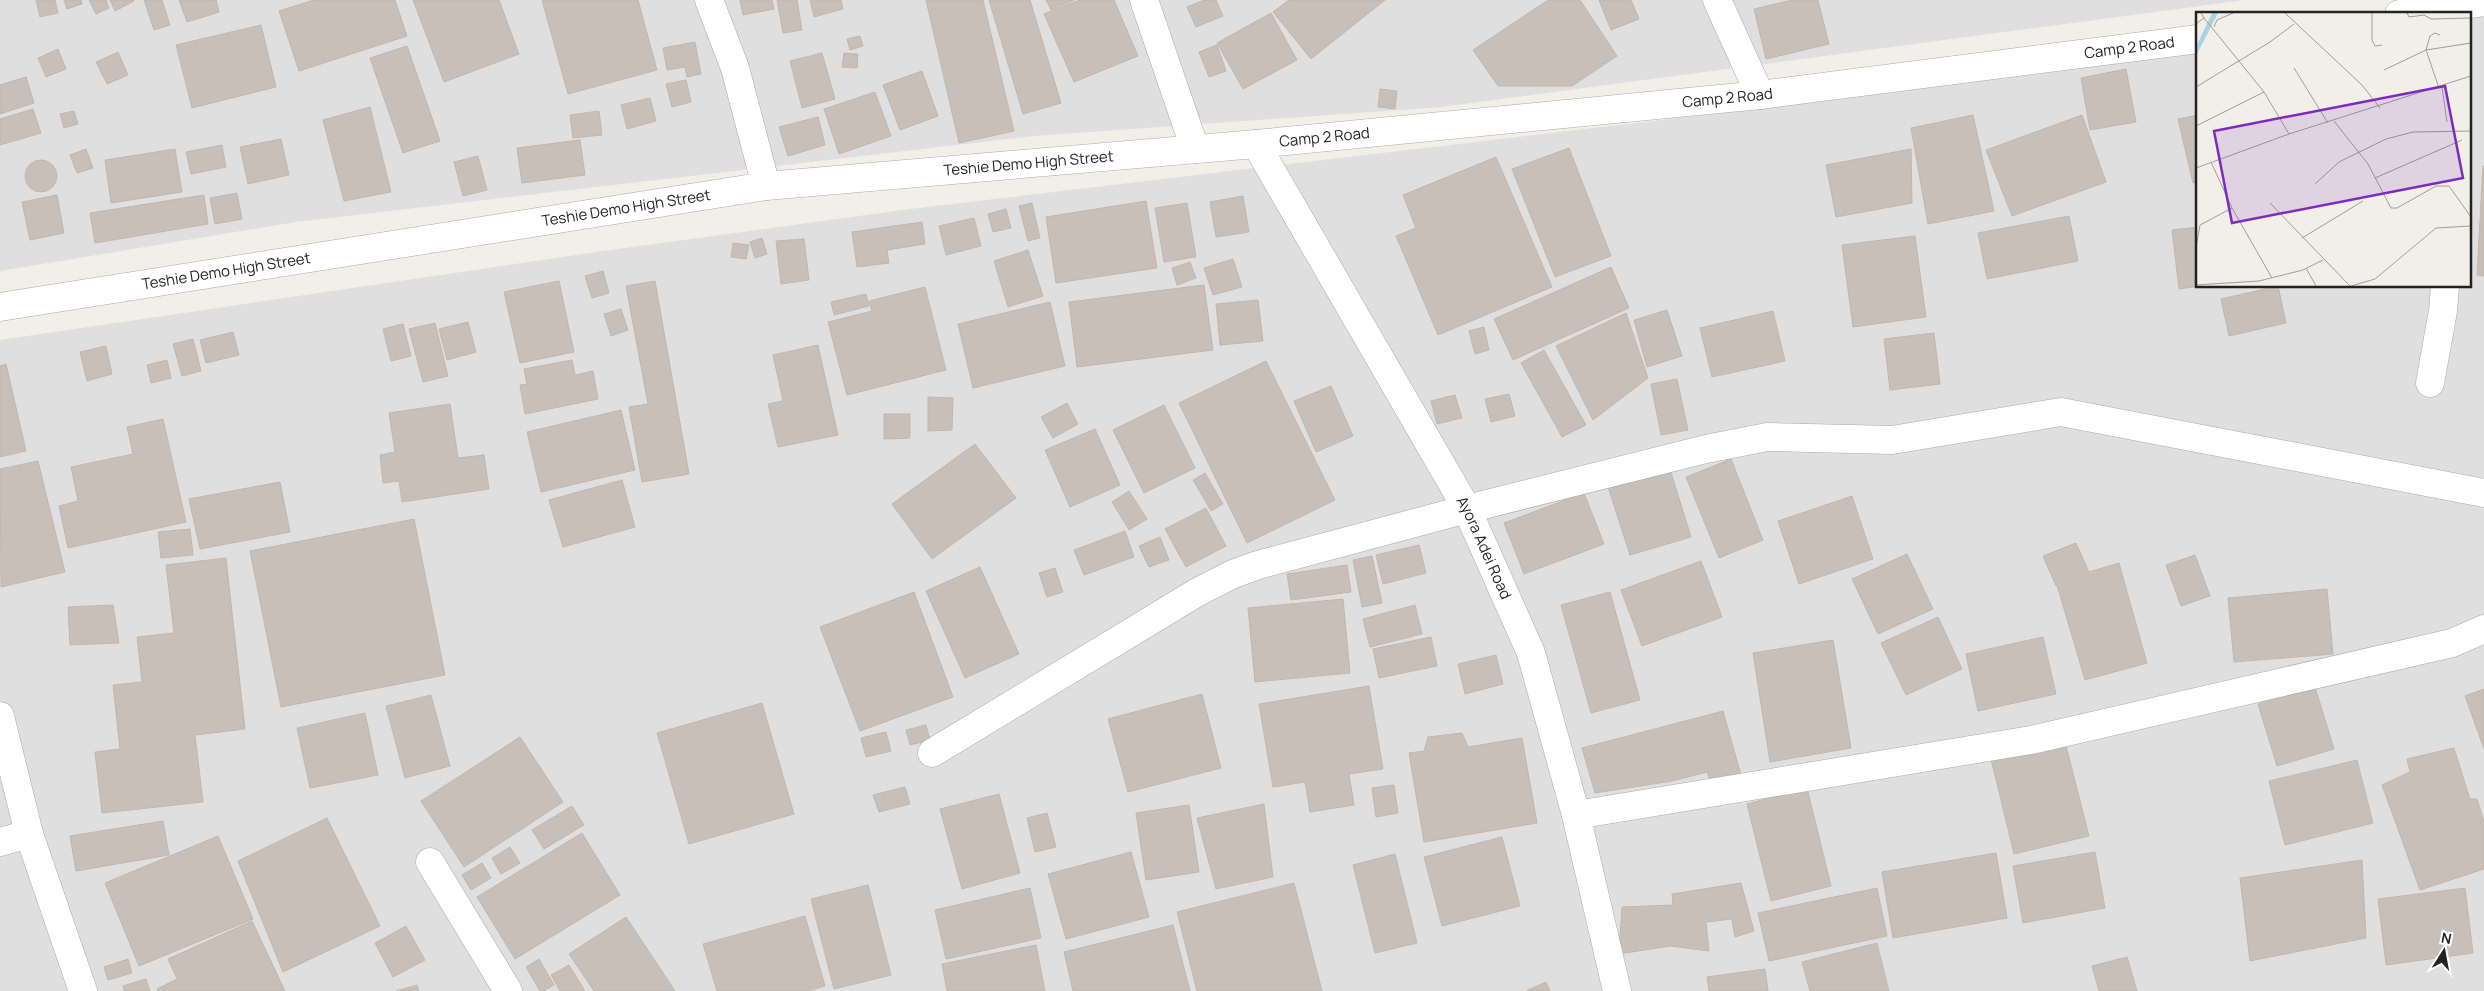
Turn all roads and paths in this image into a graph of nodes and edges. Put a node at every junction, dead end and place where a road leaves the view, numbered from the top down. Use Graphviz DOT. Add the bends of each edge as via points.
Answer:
graph roads {
  1 [pos="709,0"];
  2 [pos="1144,0"];
  3 [pos="1717,0"];
  4 [pos="2484,2"];
  5 [pos="2410,8"];
  6 [pos="2448,11"];
  7 [pos="2196,39"];
  8 [pos="1760,94"];
  9 [pos="1256,144"];
  10 [pos="1195,149"];
  11 [pos="766,186"];
  12 [pos="2444,288"];
  13 [pos="0,307"];
  14 [pos="2430,383"];
  15 [pos="2484,493"];
  16 [pos="1467,509"];
  17 [pos="2484,630"];
  18 [pos="0,716"];
  19 [pos="932,753"];
  20 [pos="1576,815"];
  21 [pos="30,834"];
  22 [pos="0,842"];
  23 [pos="430,862"];
  24 [pos="83,991"];
  25 [pos="508,991"];
  26 [pos="1617,991"];
  1 -- 11 [label="street" via="735,68"];
  2 -- 10 [label="street"];
  3 -- 8 [label="street"];
  4 -- 6 [label="street"];
  5 -- 6 [label="street"];
  7 -- 8 [label="street, Camp 2 Road"];
  8 -- 9 [label="street, Camp 2 Road"];
  9 -- 10 [label="street, Teshie Demo High Street"];
  9 -- 16 [label="street, Ayora Adei Road"];
  10 -- 11 [label="street, Teshie Demo High Street"];
  11 -- 13 [label="street, Teshie Demo High Street"];
  12 -- 14 [label="street"];
  15 -- 16 [label="street" via="2061,412 1892,440 1767,437 1706,449"];
  16 -- 19 [label="street" via="1233,574 1196,593"];
  16 -- 20 [label="street, Ayora Adei Road" via="1531,654"];
  17 -- 20 [label="street" via="2452,643 2030,740"];
  18 -- 21 [label="street"];
  20 -- 26 [label="street, Ayora Adei Road"];
  21 -- 22 [label="street"];
  21 -- 24 [label="street"];
  23 -- 25 [label="street"];
}
